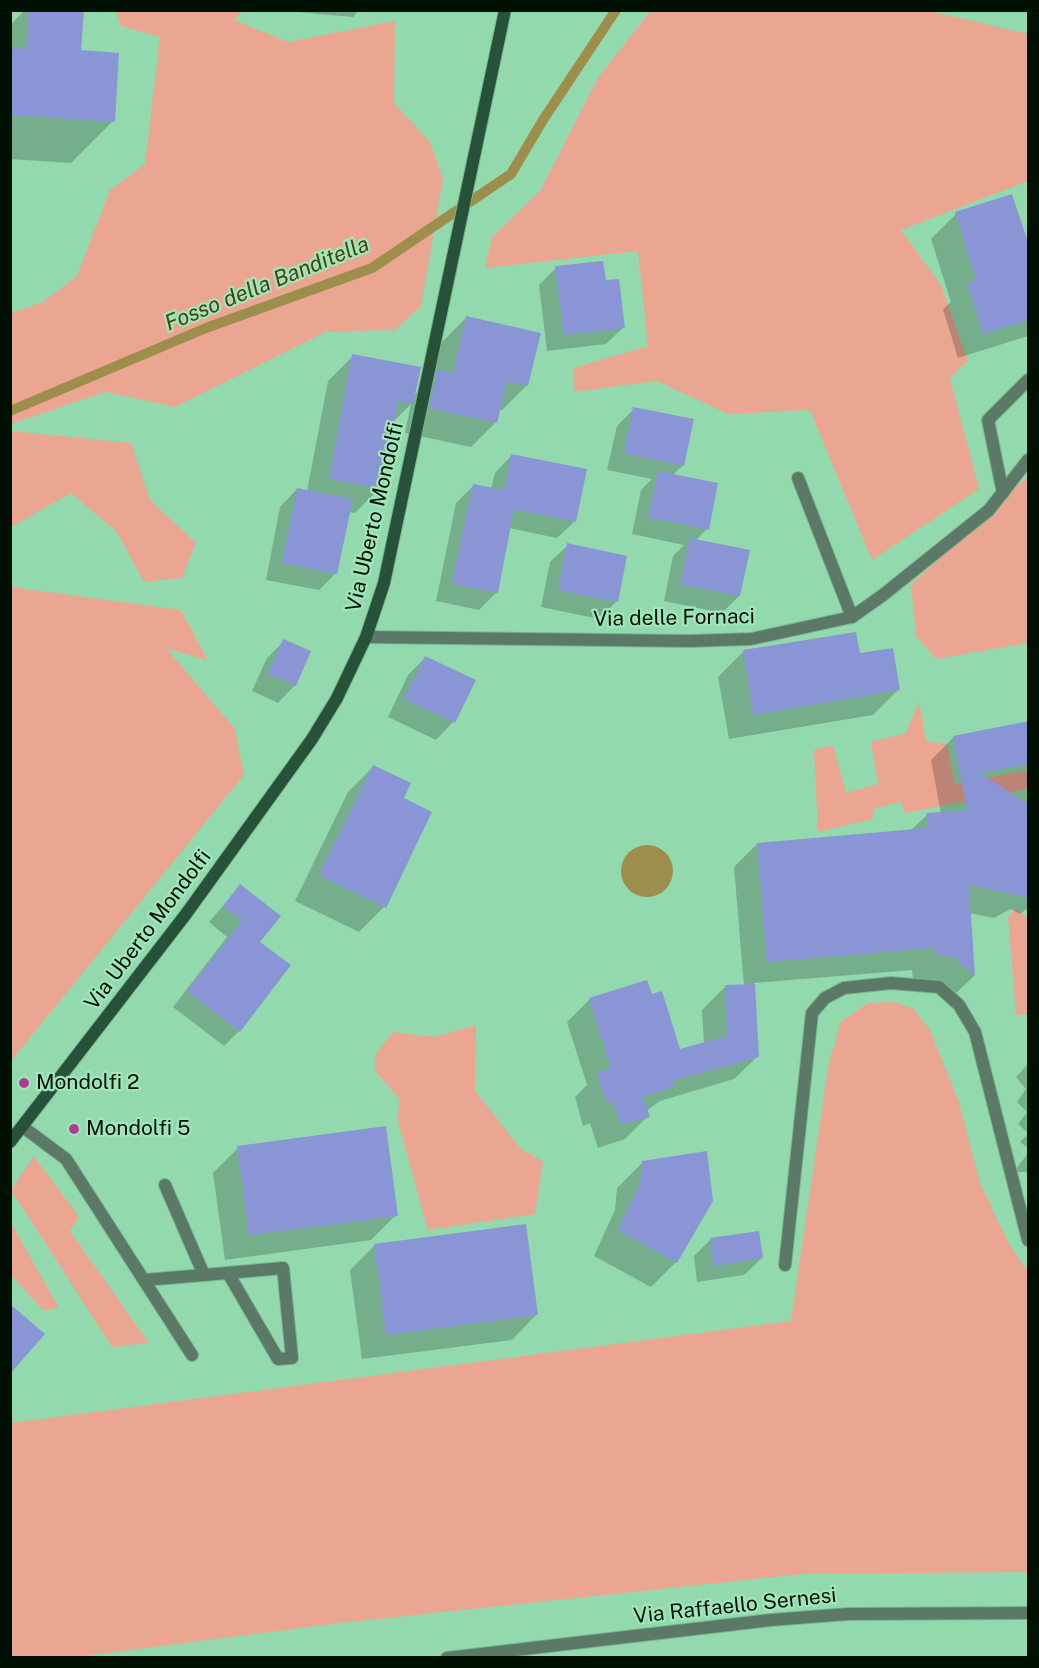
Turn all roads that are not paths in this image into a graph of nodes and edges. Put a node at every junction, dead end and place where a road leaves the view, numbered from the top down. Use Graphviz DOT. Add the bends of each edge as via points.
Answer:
graph roads {
  1 [pos="505,10"];
  2 [pos="1029,380"];
  3 [pos="1029,460"];
  4 [pos="798,478"];
  5 [pos="1003,493"];
  6 [pos="852,617"];
  7 [pos="366,637"];
  8 [pos="22,1127"];
  9 [pos="10,1142"];
  10 [pos="165,1185"];
  11 [pos="1029,1240"];
  12 [pos="785,1265"];
  13 [pos="228,1273"];
  14 [pos="204,1275"];
  15 [pos="144,1280"];
  16 [pos="192,1355"];
  17 [pos="1029,1613"];
  18 [pos="532,1653"];
  19 [pos="447,1658"];
  1 -- 7 [label="main road, Via Uberto Mondolfi" via="384,583"];
  2 -- 5 [label="street" via="988,420"];
  3 -- 5 [label="street, Via delle Fornaci"];
  4 -- 6 [label="street"];
  5 -- 6 [label="street, Via delle Fornaci" via="989,510"];
  6 -- 7 [label="street, Via delle Fornaci" via="740,639"];
  7 -- 8 [label="main road, Via Uberto Mondolfi" via="312,739 186,914"];
  8 -- 9 [label="main road, Via Uberto Mondolfi"];
  8 -- 15 [label="street" via="66,1160"];
  10 -- 14 [label="street"];
  11 -- 12 [label="street" via="975,1032 959,1005 939,987 891,983 844,988 825,998 812,1013"];
  13 -- 13 [label="street" via="283,1268 292,1358 278,1359"];
  13 -- 14 [label="street"];
  14 -- 15 [label="street"];
  15 -- 16 [label="street"];
  17 -- 18 [label="street, Via Raffaello Sernesi" via="848,1614"];
  18 -- 19 [label="street, Via Raffaello Sernesi"];
}
